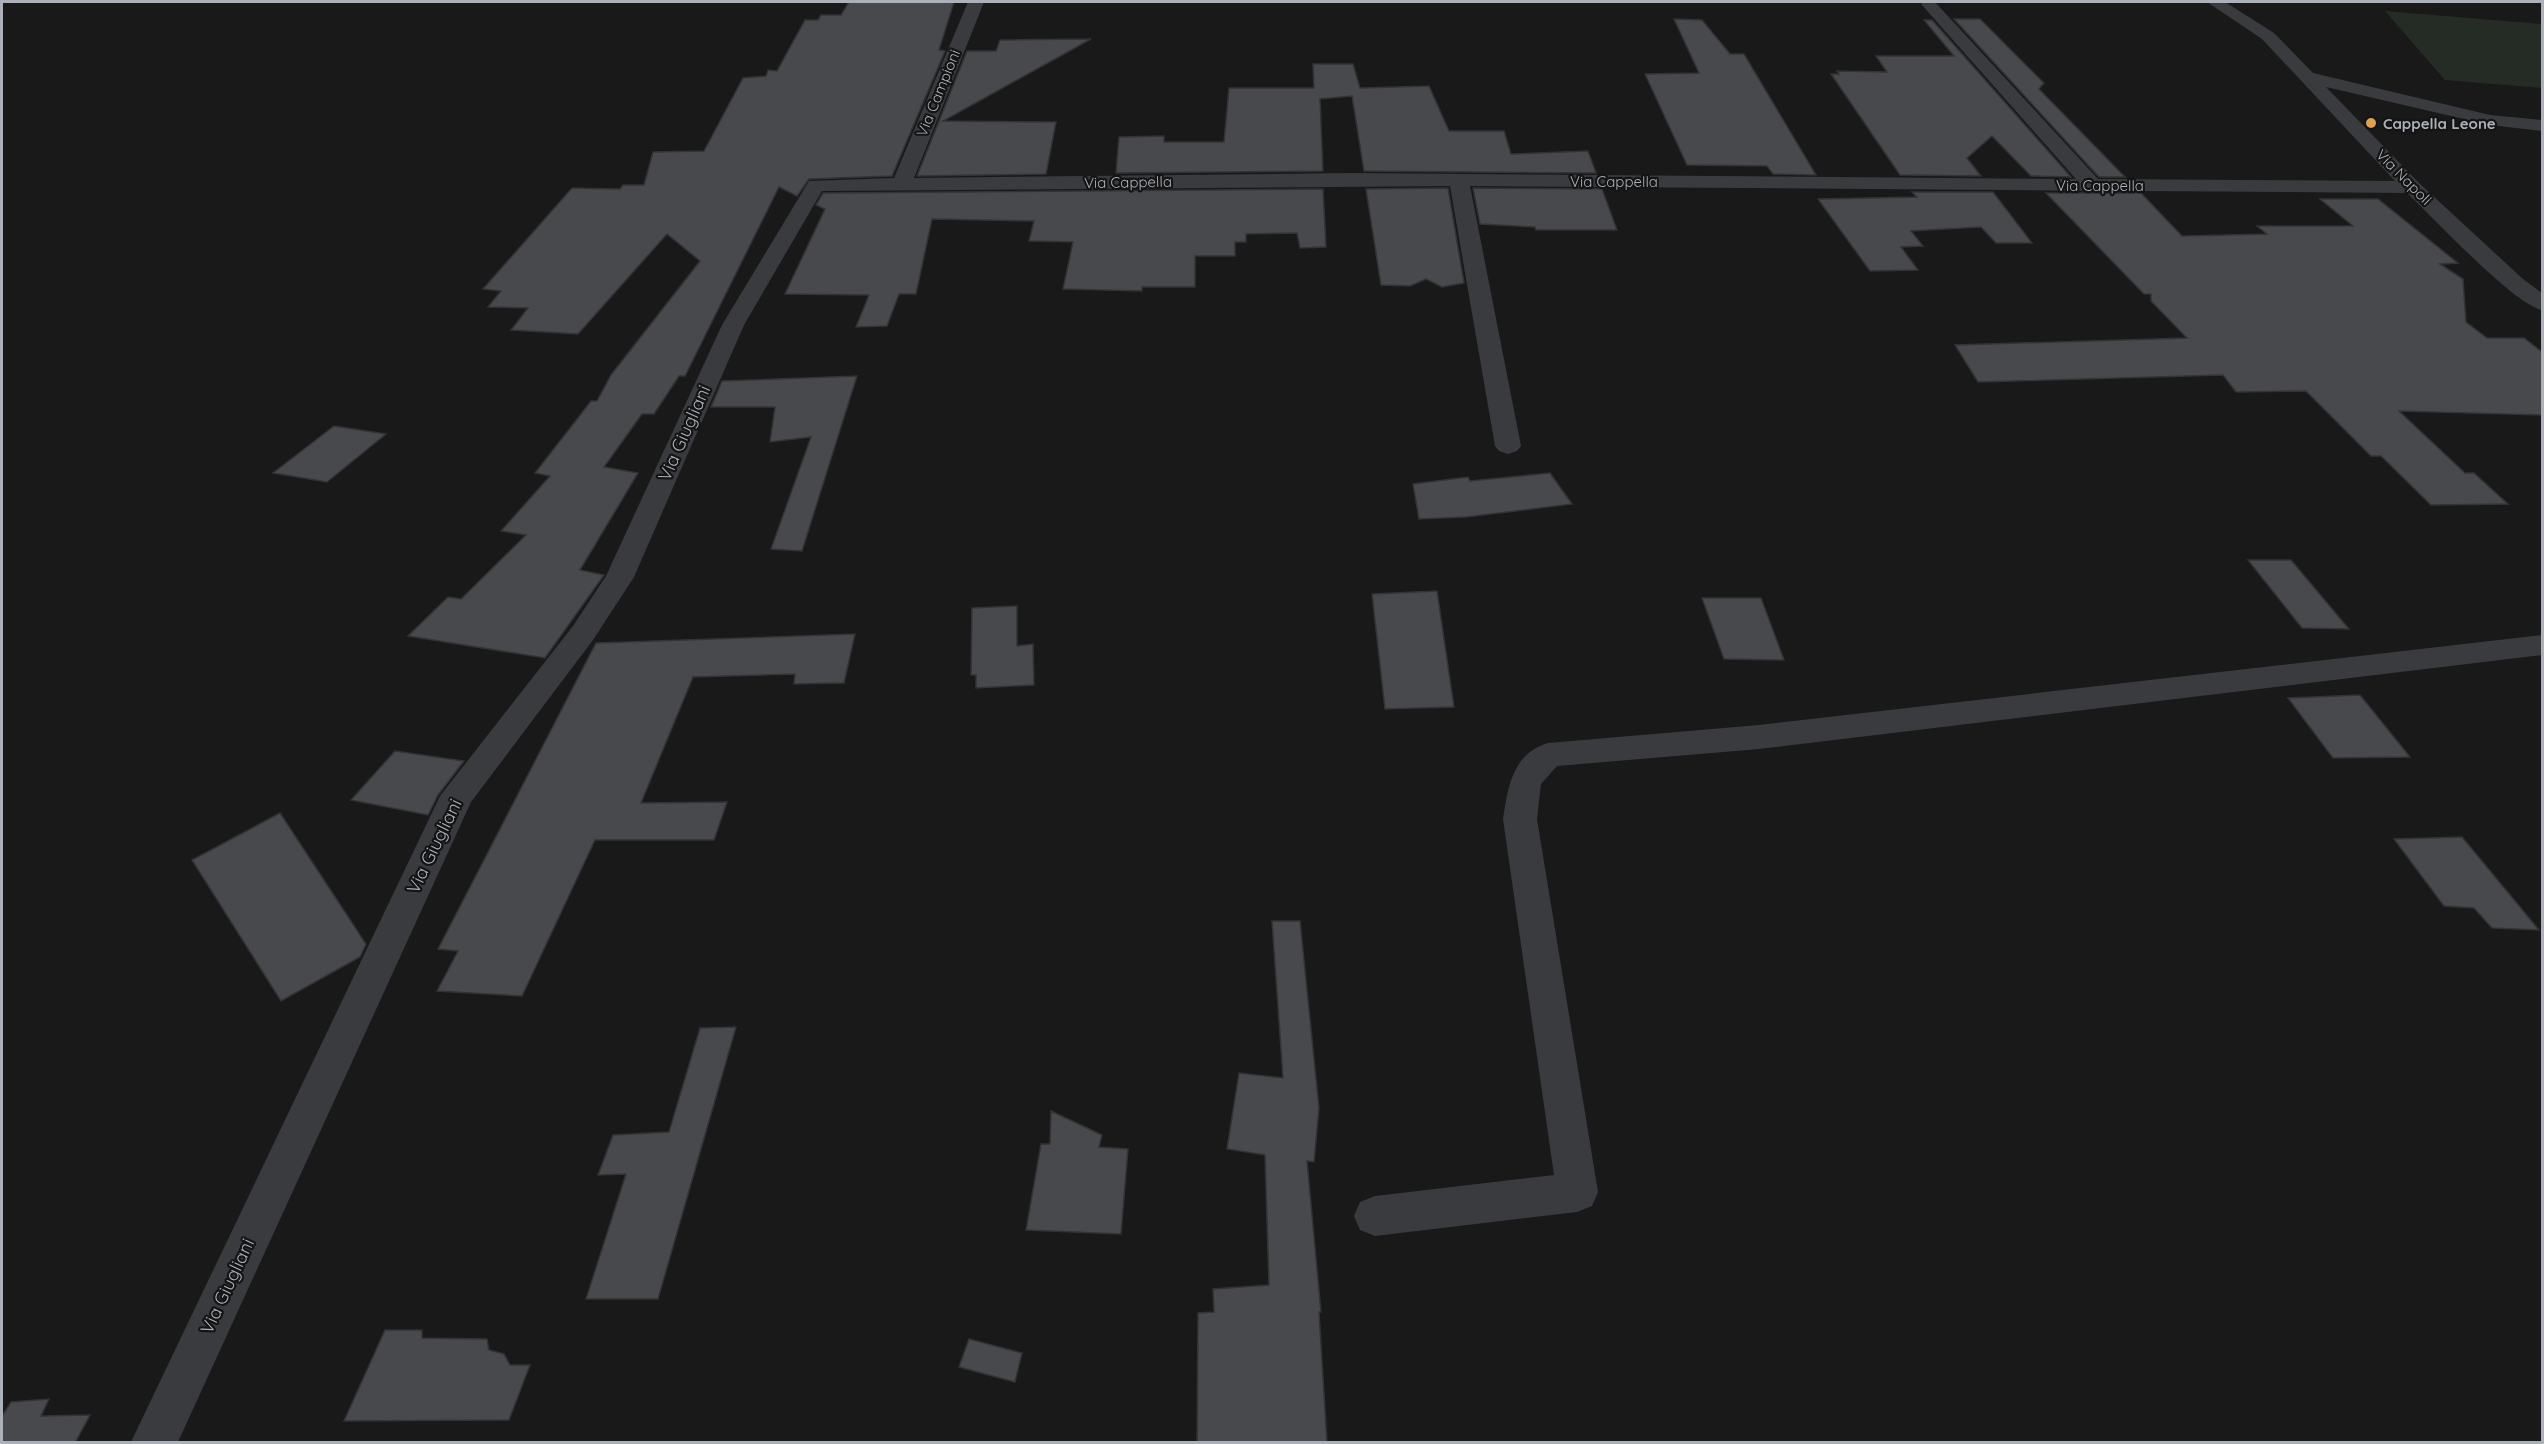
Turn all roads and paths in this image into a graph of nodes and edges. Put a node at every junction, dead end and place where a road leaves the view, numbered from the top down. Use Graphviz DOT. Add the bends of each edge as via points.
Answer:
graph roads {
  1 [pos="976,2"];
  2 [pos="2215,2"];
  3 [pos="1929,4"];
  4 [pos="2307,77"];
  5 [pos="2542,125"];
  6 [pos="1459,180"];
  7 [pos="816,185"];
  8 [pos="901,185"];
  9 [pos="2093,185"];
  10 [pos="2412,187"];
  11 [pos="2542,303"];
  12 [pos="1508,447"];
  13 [pos="2542,645"];
  14 [pos="1375,1215"];
  15 [pos="154,1443"];
  1 -- 8 [label="street, Via Campioni"];
  2 -- 4 [label="street, Via Napoli" via="2268,36"];
  3 -- 9 [label="street"];
  4 -- 5 [label="street" via="2490,120"];
  4 -- 10 [label="street, Via Napoli"];
  6 -- 8 [label="street, Via Cappella"];
  6 -- 9 [label="street, Via Cappella"];
  6 -- 12 [label="street"];
  7 -- 8 [label="street, Via Cappella"];
  7 -- 15 [label="street, Via Giugliani" via="733,325 620,577 583,633 457,796"];
  9 -- 10 [label="street, Via Cappella"];
  10 -- 11 [label="street, Via Napoli" via="2515,284"];
  13 -- 14 [label="street" via="1759,737 1548,755 1525,780 1520,819 1577,1192"];
}
